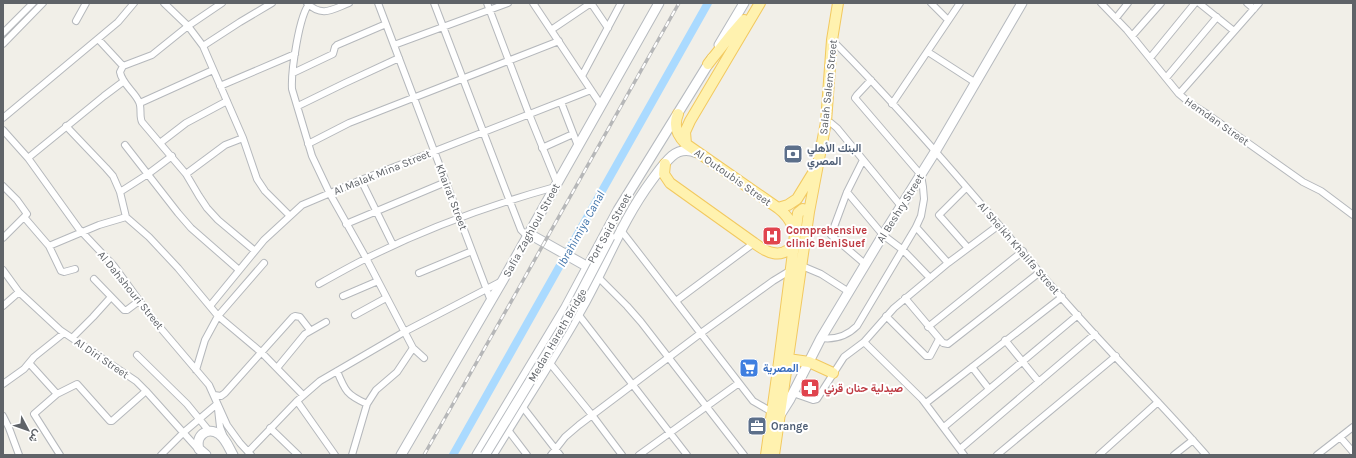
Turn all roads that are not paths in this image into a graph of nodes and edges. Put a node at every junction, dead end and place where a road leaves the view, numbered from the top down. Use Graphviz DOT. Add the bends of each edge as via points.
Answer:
graph roads {
  1 [pos="33,3"];
  2 [pos="43,3"];
  3 [pos="86,3"];
  4 [pos="134,3"];
  5 [pos="164,3"];
  6 [pos="222,3"];
  7 [pos="272,3"];
  8 [pos="308,3"];
  9 [pos="349,3"];
  10 [pos="378,3"];
  11 [pos="434,3"];
  12 [pos="487,3"];
  13 [pos="508,3"];
  14 [pos="533,3"];
  15 [pos="591,3"];
  16 [pos="621,3"];
  17 [pos="659,3"];
  18 [pos="744,3"];
  19 [pos="838,3"];
  20 [pos="931,3"];
  21 [pos="960,3"];
  22 [pos="1022,3"];
  23 [pos="1101,3"];
  24 [pos="1128,3"];
  25 [pos="1161,3"];
  26 [pos="1195,3"];
  27 [pos="1199,3"];
  28 [pos="1247,3"];
  29 [pos="1259,3"];
  30 [pos="758,6"];
  31 [pos="1254,9"];
  32 [pos="490,10"];
  33 [pos="1217,17"];
  34 [pos="1116,18"];
  35 [pos="948,20"];
  36 [pos="76,21"];
  37 [pos="386,24"];
  38 [pos="188,26"];
  39 [pos="443,27"];
  40 [pos="608,28"];
  41 [pos="551,30"];
  42 [pos="1234,31"];
  43 [pos="3,33"];
  44 [pos="1132,36"];
  45 [pos="98,39"];
  46 [pos="832,40"];
  47 [pos="559,41"];
  48 [pos="3,44"];
  49 [pos="394,45"];
  50 [pos="203,46"];
  51 [pos="928,52"];
  52 [pos="295,54"];
  53 [pos="399,58"];
  54 [pos="1150,58"];
  55 [pos="509,60"];
  56 [pos="708,64"];
  57 [pos="123,66"];
  58 [pos="213,70"];
  59 [pos="293,73"];
  60 [pos="582,76"];
  61 [pos="462,78"];
  62 [pos="1166,78"];
  63 [pos="871,80"];
  64 [pos="124,81"];
  65 [pos="976,83"];
  66 [pos="220,86"];
  67 [pos="591,90"];
  68 [pos="1179,94"];
  69 [pos="414,97"];
  70 [pos="227,101"];
  71 [pos="561,102"];
  72 [pos="140,103"];
  73 [pos="601,104"];
  74 [pos="892,104"];
  75 [pos="298,106"];
  76 [pos="529,114"];
  77 [pos="678,114"];
  78 [pos="3,118"];
  79 [pos="826,122"];
  80 [pos="66,126"];
  81 [pos="3,130"];
  82 [pos="483,132"];
  83 [pos="573,134"];
  84 [pos="243,138"];
  85 [pos="160,143"];
  86 [pos="125,144"];
  87 [pos="308,144"];
  88 [pos="686,144"];
  89 [pos="578,146"];
  90 [pos="542,148"];
  91 [pos="435,151"];
  92 [pos="935,152"];
  93 [pos="698,153"];
  94 [pos="172,156"];
  95 [pos="652,157"];
  96 [pos="28,158"];
  97 [pos="863,160"];
  98 [pos="818,163"];
  99 [pos="665,164"];
  100 [pos="148,174"];
  101 [pos="186,174"];
  102 [pos="920,175"];
  103 [pos="361,180"];
  104 [pos="446,182"];
  105 [pos="556,185"];
  106 [pos="3,186"];
  107 [pos="966,188"];
  108 [pos="120,192"];
  109 [pos="847,192"];
  110 [pos="330,194"];
  111 [pos="508,200"];
  112 [pos="901,206"];
  113 [pos="778,208"];
  114 [pos="618,210"];
  115 [pos="376,212"];
  116 [pos="809,212"];
  117 [pos="1353,215"];
  118 [pos="290,216"];
  119 [pos="24,217"];
  120 [pos="126,217"];
  121 [pos="460,218"];
  122 [pos="346,224"];
  123 [pos="999,225"];
  124 [pos="916,227"];
  125 [pos="620,229"];
  126 [pos="82,232"];
  127 [pos="883,235"];
  128 [pos="527,236"];
  129 [pos="3,238"];
  130 [pos="795,238"];
  131 [pos="754,243"];
  132 [pos="49,246"];
  133 [pos="393,246"];
  134 [pos="968,248"];
  135 [pos="903,250"];
  136 [pos="254,251"];
  137 [pos="472,251"];
  138 [pos="1023,251"];
  139 [pos="366,258"];
  140 [pos="264,263"];
  141 [pos="948,263"];
  142 [pos="865,264"];
  143 [pos="802,266"];
  144 [pos="588,267"];
  145 [pos="75,269"];
  146 [pos="3,270"];
  147 [pos="239,270"];
  148 [pos="791,270"];
  149 [pos="1040,272"];
  150 [pos="419,273"];
  151 [pos="598,277"];
  152 [pos="930,278"];
  153 [pos="94,279"];
  154 [pos="503,280"];
  155 [pos="378,281"];
  156 [pos="319,284"];
  157 [pos="486,288"];
  158 [pos="19,292"];
  159 [pos="849,292"];
  160 [pos="343,296"];
  161 [pos="111,297"];
  162 [pos="1062,297"];
  163 [pos="386,298"];
  164 [pos="905,298"];
  165 [pos="139,301"];
  166 [pos="491,301"];
  167 [pos="676,301"];
  168 [pos="3,306"];
  169 [pos="210,306"];
  170 [pos="578,314"];
  171 [pos="355,315"];
  172 [pos="1078,315"];
  173 [pos="218,316"];
  174 [pos="886,316"];
  175 [pos="326,322"];
  176 [pos="928,327"];
  177 [pos="310,330"];
  178 [pos="404,332"];
  179 [pos="64,333"];
  180 [pos="701,333"];
  181 [pos="1095,334"];
  182 [pos="72,338"];
  183 [pos="821,338"];
  184 [pos="939,339"];
  185 [pos="1005,340"];
  186 [pos="864,342"];
  187 [pos="413,348"];
  188 [pos="262,353"];
  189 [pos="137,355"];
  190 [pos="1116,356"];
  191 [pos="424,358"];
  192 [pos="668,358"];
  193 [pos="788,359"];
  194 [pos="549,362"];
  195 [pos="809,362"];
  196 [pos="1023,362"];
  197 [pos="29,363"];
  198 [pos="972,367"];
  199 [pos="277,368"];
  200 [pos="196,370"];
  201 [pos="337,371"];
  202 [pos="833,373"];
  203 [pos="1039,382"];
  204 [pos="739,383"];
  205 [pos="3,384"];
  206 [pos="632,385"];
  207 [pos="989,389"];
  208 [pos="146,391"];
  209 [pos="793,393"];
  210 [pos="57,394"];
  211 [pos="214,394"];
  212 [pos="303,395"];
  213 [pos="297,401"];
  214 [pos="1158,402"];
  215 [pos="926,403"];
  216 [pos="217,404"];
  217 [pos="366,404"];
  218 [pos="522,406"];
  219 [pos="706,407"];
  220 [pos="776,414"];
  221 [pos="592,415"];
  222 [pos="3,416"];
  223 [pos="200,418"];
  224 [pos="497,420"];
  225 [pos="944,427"];
  226 [pos="1353,427"];
  227 [pos="270,428"];
  228 [pos="508,430"];
  229 [pos="209,431"];
  230 [pos="184,432"];
  231 [pos="669,432"];
  232 [pos="1340,437"];
  233 [pos="224,439"];
  234 [pos="1193,440"];
  235 [pos="556,449"];
  236 [pos="960,449"];
  237 [pos="202,452"];
  238 [pos="1353,452"];
  239 [pos="250,453"];
  240 [pos="742,453"];
  241 [pos="19,455"];
  242 [pos="60,455"];
  243 [pos="161,455"];
  244 [pos="233,455"];
  245 [pos="298,455"];
  246 [pos="335,455"];
  247 [pos="352,455"];
  248 [pos="401,455"];
  249 [pos="477,455"];
  250 [pos="485,455"];
  251 [pos="492,455"];
  252 [pos="527,455"];
  253 [pos="551,455"];
  254 [pos="560,455"];
  255 [pos="622,455"];
  256 [pos="639,455"];
  257 [pos="687,455"];
  258 [pos="734,455"];
  259 [pos="766,455"];
  260 [pos="774,455"];
  261 [pos="964,455"];
  262 [pos="997,455"];
  263 [pos="1099,455"];
  264 [pos="1174,455"];
  265 [pos="1206,455"];
  266 [pos="1317,455"];
  1 -- 43 [label="street"];
  2 -- 48 [label="street"];
  3 -- 36 [label="street"];
  4 -- 45 [label="street" via="118,22"];
  5 -- 38 [label="street"];
  6 -- 38 [label="street"];
  7 -- 50 [label="street"];
  8 -- 9 [label="street" via="317,11 323,12"];
  8 -- 52 [label="street"];
  10 -- 37 [label="street, Khairat Street"];
  11 -- 39 [label="street"];
  12 -- 32 [label="street"];
  13 -- 32 [label="street"];
  14 -- 41 [label="street"];
  15 -- 40 [label="street"];
  15 -- 41 [label="street"];
  16 -- 40 [label="street"];
  17 -- 73 [label="main road, Safia Zaghloul Street"];
  18 -- 56 [label="main road, Port Said Street"];
  19 -- 46 [label="main road, Salah Salem Street"];
  20 -- 35 [label="street"];
  21 -- 35 [label="street"];
  22 -- 65 [label="main road, Al Beshry Street"];
  23 -- 34 [label="street, Hemdan Street"];
  24 -- 34 [label="street"];
  25 -- 44 [label="street"];
  26 -- 54 [label="street"];
  27 -- 33 [label="street"];
  28 -- 31 [label="street"];
  29 -- 31 [label="street"];
  30 -- 56 [label="main road"];
  30 -- 88 [label="main road" via="690,121 686,132"];
  31 -- 42 [label="street"];
  32 -- 39 [label="street"];
  32 -- 55 [label="street"];
  33 -- 42 [label="street"];
  33 -- 62 [label="street"];
  34 -- 44 [label="street, Hemdan Street"];
  35 -- 51 [label="street"];
  37 -- 49 [label="street, Khairat Street"];
  37 -- 59 [label="street" via="337,45 333,54"];
  38 -- 50 [label="street"];
  38 -- 57 [label="street" via="152,55"];
  39 -- 49 [label="street"];
  39 -- 61 [label="street"];
  40 -- 60 [label="street"];
  41 -- 47 [label="street"];
  42 -- 68 [label="street"];
  44 -- 54 [label="street, Hemdan Street"];
  45 -- 57 [label="street"];
  45 -- 78 [label="street"];
  46 -- 63 [label="street, Al Sheikh Khalifa Street"];
  46 -- 79 [label="main road, Salah Salem Street"];
  47 -- 55 [label="street"];
  47 -- 60 [label="street"];
  49 -- 53 [label="street, Khairat Street"];
  50 -- 58 [label="street"];
  51 -- 65 [label="street"];
  51 -- 74 [label="street"];
  52 -- 59 [label="street"];
  52 -- 66 [label="street"];
  53 -- 69 [label="street, Khairat Street"];
  53 -- 75 [label="street"];
  54 -- 62 [label="street, Hemdan Street"];
  55 -- 61 [label="street"];
  55 -- 76 [label="street"];
  56 -- 77 [label="main road, Port Said Street"];
  57 -- 64 [label="street" via="120,72"];
  58 -- 66 [label="street"];
  58 -- 72 [label="street"];
  59 -- 75 [label="street" via="292,89"];
  60 -- 67 [label="street"];
  61 -- 69 [label="street"];
  61 -- 82 [label="street"];
  62 -- 68 [label="street, Hemdan Street"];
  63 -- 74 [label="street, Al Sheikh Khalifa Street"];
  63 -- 102 [label="street" via="857,95 856,100"];
  64 -- 72 [label="street"];
  64 -- 80 [label="street"];
  65 -- 92 [label="main road, Al Beshry Street"];
  66 -- 70 [label="street"];
  67 -- 71 [label="street, Al Malak Mina Street"];
  67 -- 73 [label="street"];
  68 -- 117 [label="street, Hemdan Street" via="1303,182 1322,191"];
  69 -- 87 [label="street" via="349,122"];
  69 -- 91 [label="street, Khairat Street"];
  70 -- 84 [label="street"];
  70 -- 85 [label="street" via="186,123"];
  71 -- 76 [label="street, Al Malak Mina Street"];
  71 -- 83 [label="street"];
  72 -- 85 [label="street" via="140,119"];
  73 -- 89 [label="main road, Safia Zaghloul Street"];
  74 -- 92 [label="street, Al Sheikh Khalifa Street"];
  75 -- 87 [label="street"];
  76 -- 82 [label="street, Al Malak Mina Street"];
  76 -- 90 [label="street"];
  77 -- 88 [label="main road, Al Outoubis Street" via="677,133"];
  77 -- 95 [label="main road, Port Said Street"];
  79 -- 97 [label="street" via="837,128"];
  79 -- 98 [label="main road, Salah Salem Street"];
  80 -- 96 [label="street"];
  80 -- 108 [label="street" via="113,176"];
  81 -- 96 [label="street, Al Dahshouri Street"];
  82 -- 91 [label="street, Al Malak Mina Street"];
  82 -- 111 [label="street"];
  83 -- 89 [label="street"];
  83 -- 90 [label="street"];
  84 -- 101 [label="street" via="225,145"];
  84 -- 118 [label="street" via="257,179 265,191"];
  85 -- 94 [label="street"];
  86 -- 100 [label="street"];
  87 -- 110 [label="street"];
  88 -- 93 [label="main road, Al Outoubis Street"];
  89 -- 105 [label="main road, Safia Zaghloul Street"];
  90 -- 105 [label="street"];
  91 -- 103 [label="street, Al Malak Mina Street"];
  91 -- 104 [label="street, Khairat Street"];
  92 -- 102 [label="main road, Al Beshry Street"];
  92 -- 107 [label="street, Al Sheikh Khalifa Street"];
  93 -- 99 [label="main road, Port Said Street" via="683,150 673,155"];
  93 -- 113 [label="main road, Al Outoubis Street"];
  94 -- 100 [label="street"];
  94 -- 101 [label="street"];
  95 -- 99 [label="main road" via="660,153 665,157"];
  95 -- 114 [label="main road, Port Said Street"];
  96 -- 126 [label="street, Al Dahshouri Street"];
  97 -- 109 [label="street"];
  97 -- 112 [label="street"];
  98 -- 113 [label="main road" via="797,199"];
  98 -- 116 [label="main road, Salah Salem Street"];
  99 -- 125 [label="main road, Port Said Street" via="641,195"];
  99 -- 131 [label="main road" via="664,174 670,183"];
  100 -- 108 [label="street"];
  100 -- 147 [label="street" via="191,228"];
  101 -- 136 [label="street" via="207,208"];
  102 -- 112 [label="main road, Al Beshry Street"];
  102 -- 124 [label="street" via="924,199"];
  103 -- 110 [label="street, Al Malak Mina Street"];
  103 -- 115 [label="street"];
  104 -- 115 [label="street"];
  104 -- 121 [label="street, Khairat Street"];
  105 -- 111 [label="street"];
  105 -- 128 [label="main road, Safia Zaghloul Street"];
  106 -- 119 [label="street" via="27,213"];
  107 -- 123 [label="street, Al Sheikh Khalifa Street"];
  107 -- 134 [label="street" via="939,215"];
  108 -- 120 [label="street"];
  109 -- 127 [label="street"];
  109 -- 142 [label="street" via="831,235"];
  110 -- 118 [label="street, Al Malak Mina Street" via="302,205"];
  110 -- 122 [label="street"];
  111 -- 121 [label="street"];
  111 -- 128 [label="street" via="521,230"];
  112 -- 127 [label="main road, Al Beshry Street"];
  113 -- 130 [label="main road, Al Outoubis Street" via="790,221"];
  114 -- 144 [label="main road, Port Said Street"];
  114 -- 250 [label="main road, Medan Hareth Bridge, bridge" via="610,237 563,327"];
  115 -- 122 [label="street"];
  115 -- 133 [label="street"];
  116 -- 130 [label="main road, Salah Salem Street" via="803,209 798,214"];
  116 -- 143 [label="main road, Salah Salem Street"];
  118 -- 136 [label="street, Al Malak Mina Street"];
  119 -- 129 [label="street"];
  119 -- 132 [label="street"];
  120 -- 126 [label="street"];
  120 -- 169 [label="street" via="149,237"];
  121 -- 133 [label="street"];
  121 -- 137 [label="street, Khairat Street"];
  122 -- 139 [label="street"];
  123 -- 134 [label="street"];
  123 -- 138 [label="street, Al Sheikh Khalifa Street"];
  124 -- 135 [label="street"];
  124 -- 141 [label="street"];
  125 -- 151 [label="main road, Port Said Street"];
  125 -- 167 [label="street"];
  126 -- 132 [label="street"];
  126 -- 165 [label="street, Al Dahshouri Street" via="114,266"];
  127 -- 135 [label="street"];
  127 -- 142 [label="main road, Al Beshry Street"];
  128 -- 144 [label="main road" via="533,236"];
  128 -- 154 [label="main road, Safia Zaghloul Street"];
  130 -- 131 [label="main road" via="788,250 780,253 771,253"];
  130 -- 148 [label="main road, Salah Salem Street"];
  131 -- 167 [label="street"];
  132 -- 145 [label="street" via="61,271"];
  133 -- 139 [label="street"];
  134 -- 141 [label="street"];
  135 -- 152 [label="street"];
  135 -- 183 [label="street" via="857,326 840,338"];
  136 -- 147 [label="street, Al Malak Mina Street"];
  137 -- 150 [label="street"];
  137 -- 157 [label="street, Khairat Street"];
  138 -- 149 [label="street, Al Sheikh Khalifa Street"];
  138 -- 176 [label="street"];
  139 -- 155 [label="street"];
  139 -- 156 [label="street"];
  140 -- 173 [label="street"];
  141 -- 152 [label="street"];
  142 -- 159 [label="main road, Al Beshry Street"];
  143 -- 159 [label="street" via="821,274"];
  143 -- 193 [label="main road, Salah Salem Street"];
  144 -- 224 [label="main road, Port Said Street"];
  146 -- 158 [label="street, Al Diri Street"];
  147 -- 169 [label="street, Al Malak Mina Street"];
  148 -- 180 [label="street"];
  148 -- 220 [label="main road, Salah Salem Street"];
  149 -- 162 [label="street, Al Sheikh Khalifa Street"];
  149 -- 184 [label="street" via="949,343 944,344"];
  151 -- 170 [label="main road, Port Said Street"];
  151 -- 192 [label="street" via="634,314"];
  152 -- 164 [label="street"];
  153 -- 161 [label="street"];
  154 -- 157 [label="street"];
  154 -- 166 [label="main road, Safia Zaghloul Street"];
  155 -- 160 [label="street"];
  155 -- 163 [label="street"];
  157 -- 166 [label="street, Khairat Street"];
  157 -- 178 [label="street"];
  158 -- 168 [label="street"];
  158 -- 179 [label="street, Al Diri Street"];
  159 -- 183 [label="main road, Al Beshry Street"];
  161 -- 165 [label="street" via="124,310"];
  161 -- 182 [label="street"];
  162 -- 172 [label="street, Al Sheikh Khalifa Street"];
  162 -- 185 [label="street"];
  163 -- 171 [label="street"];
  163 -- 178 [label="street"];
  164 -- 174 [label="street"];
  164 -- 176 [label="street"];
  165 -- 200 [label="street, Al Dahshouri Street"];
  166 -- 248 [label="main road, Safia Zaghloul Street"];
  167 -- 180 [label="street"];
  169 -- 173 [label="street"];
  170 -- 194 [label="main road, Port Said Street"];
  170 -- 206 [label="street"];
  172 -- 181 [label="street, Al Sheikh Khalifa Street"];
  172 -- 196 [label="street"];
  173 -- 188 [label="street"];
  173 -- 200 [label="street" via="205,340"];
  174 -- 184 [label="street" via="926,356 930,356"];
  174 -- 186 [label="street"];
  175 -- 177 [label="street"];
  176 -- 184 [label="street"];
  177 -- 188 [label="street" via="300,317 295,316"];
  177 -- 199 [label="street"];
  178 -- 187 [label="street"];
  178 -- 201 [label="street"];
  179 -- 182 [label="street, Al Diri Street"];
  179 -- 197 [label="street"];
  180 -- 192 [label="street"];
  180 -- 204 [label="street"];
  181 -- 190 [label="street, Al Sheikh Khalifa Street"];
  181 -- 203 [label="street"];
  182 -- 208 [label="street, Al Diri Street" via="127,374"];
  183 -- 195 [label="main road, Al Beshry Street"];
  185 -- 196 [label="street"];
  185 -- 198 [label="street"];
  186 -- 202 [label="street" via="844,357"];
  186 -- 215 [label="street"];
  187 -- 191 [label="street"];
  187 -- 217 [label="street" via="396,372 376,390"];
  188 -- 199 [label="street"];
  188 -- 211 [label="street" via="225,393 221,396"];
  189 -- 223 [label="street"];
  190 -- 214 [label="street, Al Sheikh Khalifa Street"];
  190 -- 262 [label="street"];
  192 -- 206 [label="street"];
  192 -- 219 [label="street"];
  193 -- 195 [label="main road"];
  193 -- 220 [label="main road, Salah Salem Street"];
  194 -- 218 [label="main road, Port Said Street"];
  194 -- 221 [label="street"];
  195 -- 202 [label="main road"];
  195 -- 209 [label="main road, Al Beshry Street"];
  196 -- 203 [label="street"];
  196 -- 207 [label="street"];
  197 -- 205 [label="street"];
  197 -- 210 [label="street"];
  198 -- 207 [label="street"];
  198 -- 215 [label="street"];
  199 -- 212 [label="street"];
  200 -- 211 [label="street, Al Dahshouri Street" via="210,385"];
  201 -- 212 [label="street"];
  201 -- 217 [label="street" via="350,395"];
  202 -- 209 [label="street" via="816,400"];
  203 -- 236 [label="street"];
  204 -- 219 [label="street"];
  204 -- 220 [label="street" via="753,401"];
  206 -- 221 [label="street"];
  206 -- 231 [label="street"];
  207 -- 225 [label="street"];
  208 -- 210 [label="street" via="112,421 78,384"];
  208 -- 230 [label="street, Al Diri Street"];
  209 -- 220 [label="main road, Al Beshry Street"];
  210 -- 242 [label="street" via="34,414"];
  211 -- 216 [label="street, Al Dahshouri Street"];
  212 -- 213 [label="street"];
  213 -- 227 [label="street"];
  213 -- 246 [label="street"];
  214 -- 234 [label="street, Al Sheikh Khalifa Street"];
  214 -- 263 [label="street"];
  215 -- 225 [label="street"];
  216 -- 223 [label="street"];
  216 -- 233 [label="street"];
  216 -- 239 [label="street, Al Dahshouri Street" via="233,434"];
  217 -- 247 [label="street"];
  218 -- 228 [label="main road, Port Said Street"];
  218 -- 235 [label="street"];
  219 -- 231 [label="street"];
  219 -- 240 [label="street"];
  220 -- 259 [label="main road, Salah Salem Street"];
  220 -- 260 [label="main road, Salah Salem Street"];
  221 -- 235 [label="street" via="573,430"];
  221 -- 255 [label="street"];
  222 -- 241 [label="street"];
  223 -- 229 [label="street"];
  223 -- 230 [label="street"];
  224 -- 228 [label="main road" via="501,429"];
  224 -- 249 [label="main road, Port Said Street"];
  225 -- 236 [label="street"];
  226 -- 232 [label="street"];
  227 -- 239 [label="street"];
  227 -- 245 [label="street"];
  228 -- 251 [label="main road, Port Said Street"];
  228 -- 252 [label="street"];
  229 -- 233 [label="main road"];
  229 -- 237 [label="main road, Al Diri Street" via="200,435 198,440"];
  230 -- 237 [label="street, Al Diri Street"];
  230 -- 243 [label="street"];
  231 -- 256 [label="street"];
  231 -- 257 [label="street"];
  232 -- 238 [label="street"];
  232 -- 266 [label="street"];
  233 -- 244 [label="main road"];
  234 -- 264 [label="street"];
  234 -- 265 [label="street, Al Sheikh Khalifa Street"];
  235 -- 253 [label="street"];
  235 -- 254 [label="street"];
  236 -- 261 [label="street"];
  240 -- 258 [label="street"];
}
